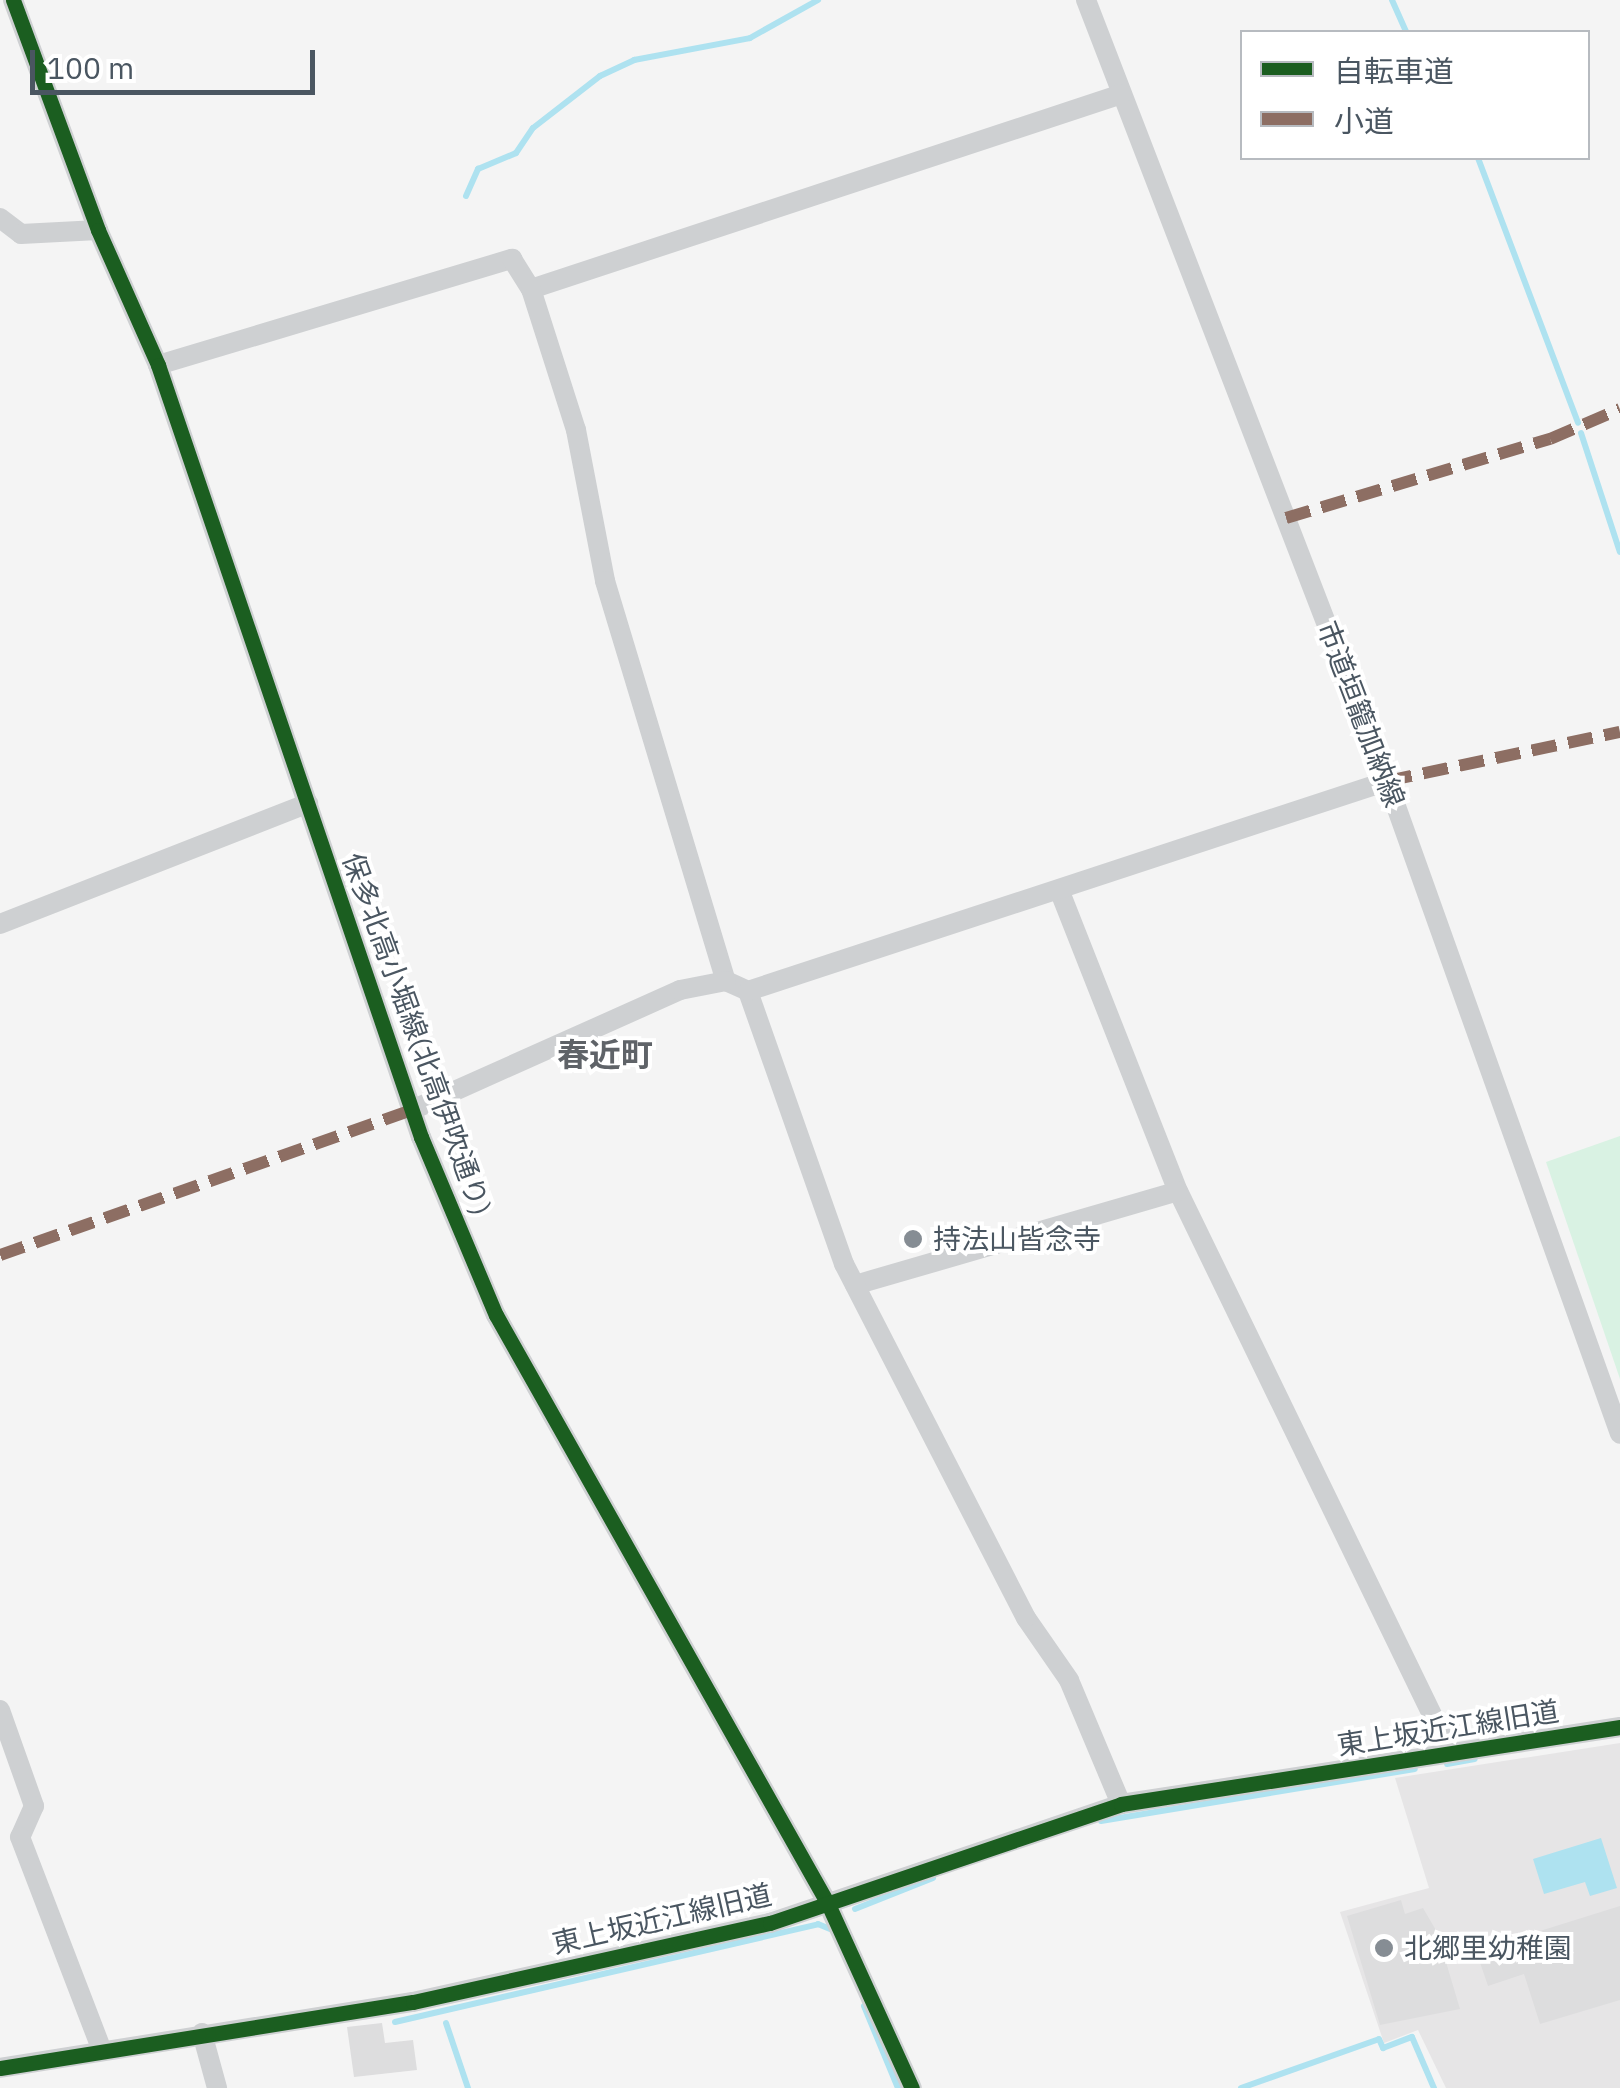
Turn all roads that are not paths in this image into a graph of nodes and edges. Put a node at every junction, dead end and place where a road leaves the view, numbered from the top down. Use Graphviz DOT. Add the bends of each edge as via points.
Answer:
graph roads {
  1 [pos="13,0"];
  2 [pos="1086,0"];
  3 [pos="1122,94"];
  4 [pos="0,218"];
  5 [pos="98,230"];
  6 [pos="530,289"];
  7 [pos="158,365"];
  8 [pos="1387,781"];
  9 [pos="308,803"];
  10 [pos="1060,892"];
  11 [pos="0,924"];
  12 [pos="726,981"];
  13 [pos="748,991"];
  14 [pos="412,1110"];
  15 [pos="1178,1191"];
  16 [pos="855,1285"];
  17 [pos="1620,1434"];
  18 [pos="0,1710"];
  19 [pos="1620,1726"];
  20 [pos="1444,1754"];
  21 [pos="1121,1804"];
  22 [pos="828,1904"];
  23 [pos="202,2033"];
  24 [pos="101,2048"];
  25 [pos="0,2068"];
  26 [pos="217,2088"];
  27 [pos="912,2088"];
  1 -- 5 [label="street, 保多北高小堀線(北高伊吹通り)"];
  2 -- 3 [label="street, 市道垣籠加納線"];
  3 -- 6 [label="street"];
  3 -- 8 [label="street, 市道垣籠加納線"];
  4 -- 5 [label="street" via="21,234"];
  5 -- 7 [label="street, 保多北高小堀線(北高伊吹通り)"];
  6 -- 7 [label="street" via="512,259"];
  6 -- 12 [label="street" via="576,430 605,581"];
  7 -- 9 [label="street, 保多北高小堀線(北高伊吹通り)"];
  8 -- 10 [label="street"];
  8 -- 17 [label="street, 市道垣籠加納線"];
  9 -- 11 [label="street"];
  9 -- 14 [label="street, 保多北高小堀線(北高伊吹通り)"];
  10 -- 13 [label="street"];
  10 -- 15 [label="street"];
  12 -- 13 [label="street"];
  12 -- 14 [label="street" via="680,990"];
  13 -- 16 [label="street"];
  14 -- 22 [label="street, 保多北高小堀線(北高伊吹通り)" via="536,1395"];
  15 -- 16 [label="street"];
  15 -- 20 [label="street"];
  16 -- 21 [label="street" via="1026,1618 1069,1680"];
  18 -- 24 [label="street" via="34,1806 20,1837"];
  19 -- 20 [label="street, 東上坂近江線旧道"];
  20 -- 21 [label="street, 東上坂近江線旧道"];
  21 -- 22 [label="street, 東上坂近江線旧道"];
  22 -- 23 [label="street, 東上坂近江線旧道" via="413,2002"];
  22 -- 27 [label="street, 保多北高小堀線(北高伊吹通り)"];
  23 -- 24 [label="street, 東上坂近江線旧道"];
  23 -- 26 [label="street"];
  24 -- 25 [label="street, 東上坂近江線旧道"];
}
